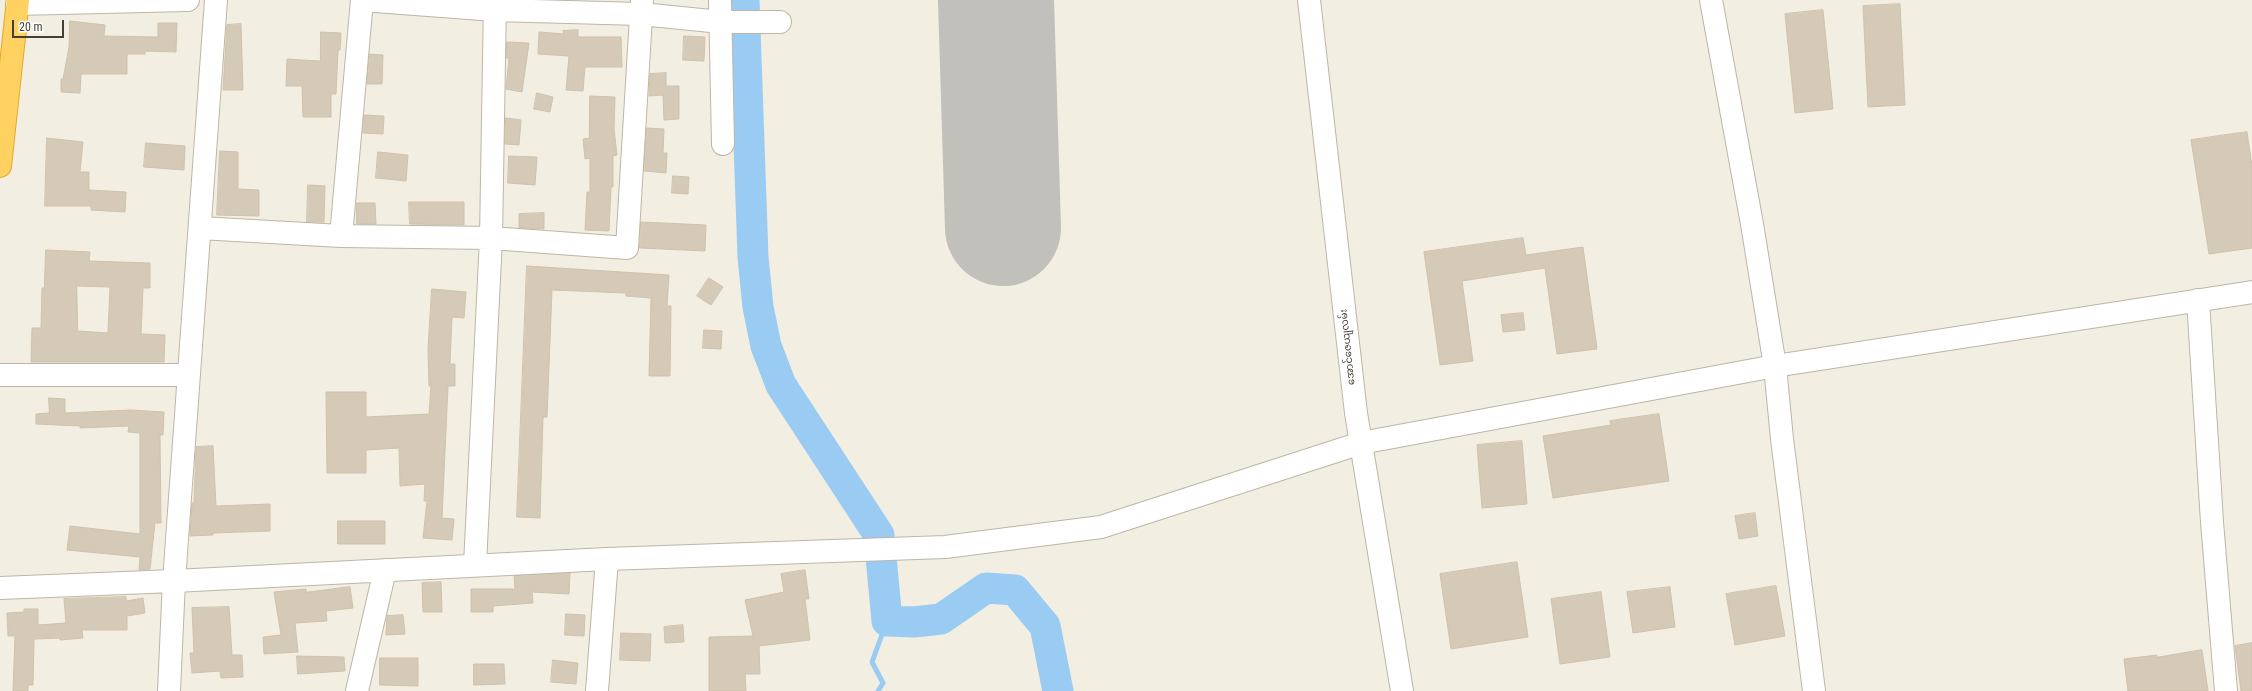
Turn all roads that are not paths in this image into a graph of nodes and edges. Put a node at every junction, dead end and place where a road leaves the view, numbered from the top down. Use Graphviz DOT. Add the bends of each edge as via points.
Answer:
graph roads {
  1 [pos="188,0"];
  2 [pos="216,0"];
  3 [pos="362,0"];
  4 [pos="720,0"];
  5 [pos="1309,0"];
  6 [pos="1711,0"];
  7 [pos="17,2"];
  8 [pos="495,5"];
  9 [pos="642,7"];
  10 [pos="721,22"];
  11 [pos="780,22"];
  12 [pos="723,144"];
  13 [pos="0,166"];
  14 [pos="200,228"];
  15 [pos="341,236"];
  16 [pos="491,238"];
  17 [pos="2252,292"];
  18 [pos="2198,300"];
  19 [pos="1775,366"];
  20 [pos="189,375"];
  21 [pos="0,376"];
  22 [pos="1361,444"];
  23 [pos="607,558"];
  24 [pos="475,566"];
  25 [pos="385,570"];
  26 [pos="174,581"];
  27 [pos="0,588"];
  28 [pos="169,691"];
  29 [pos="358,691"];
  30 [pos="597,691"];
  31 [pos="1402,691"];
  32 [pos="1814,691"];
  33 [pos="2226,691"];
  1 -- 7 [label="street"];
  2 -- 14 [label="street"];
  3 -- 8 [label="street"];
  3 -- 15 [label="street"];
  4 -- 10 [label="street"];
  5 -- 22 [label="street, အောင်ဇေယျလမ်း"];
  6 -- 19 [label="street"];
  7 -- 13 [label="highway"];
  8 -- 9 [label="street"];
  8 -- 16 [label="street"];
  9 -- 10 [label="street"];
  9 -- 16 [label="street" via="627,248"];
  10 -- 11 [label="street"];
  10 -- 12 [label="street"];
  14 -- 15 [label="street"];
  14 -- 20 [label="street"];
  15 -- 16 [label="street"];
  16 -- 24 [label="street"];
  17 -- 18 [label="street"];
  18 -- 19 [label="street"];
  18 -- 33 [label="street"];
  19 -- 22 [label="street"];
  19 -- 32 [label="street"];
  20 -- 21 [label="street"];
  20 -- 26 [label="street"];
  22 -- 23 [label="street" via="1101,527 945,547"];
  22 -- 31 [label="street, အောင်ဇေယျလမ်း"];
  23 -- 24 [label="street"];
  23 -- 30 [label="street"];
  24 -- 25 [label="street"];
  25 -- 26 [label="street"];
  25 -- 29 [label="street"];
  26 -- 27 [label="street"];
  26 -- 28 [label="street"];
}
